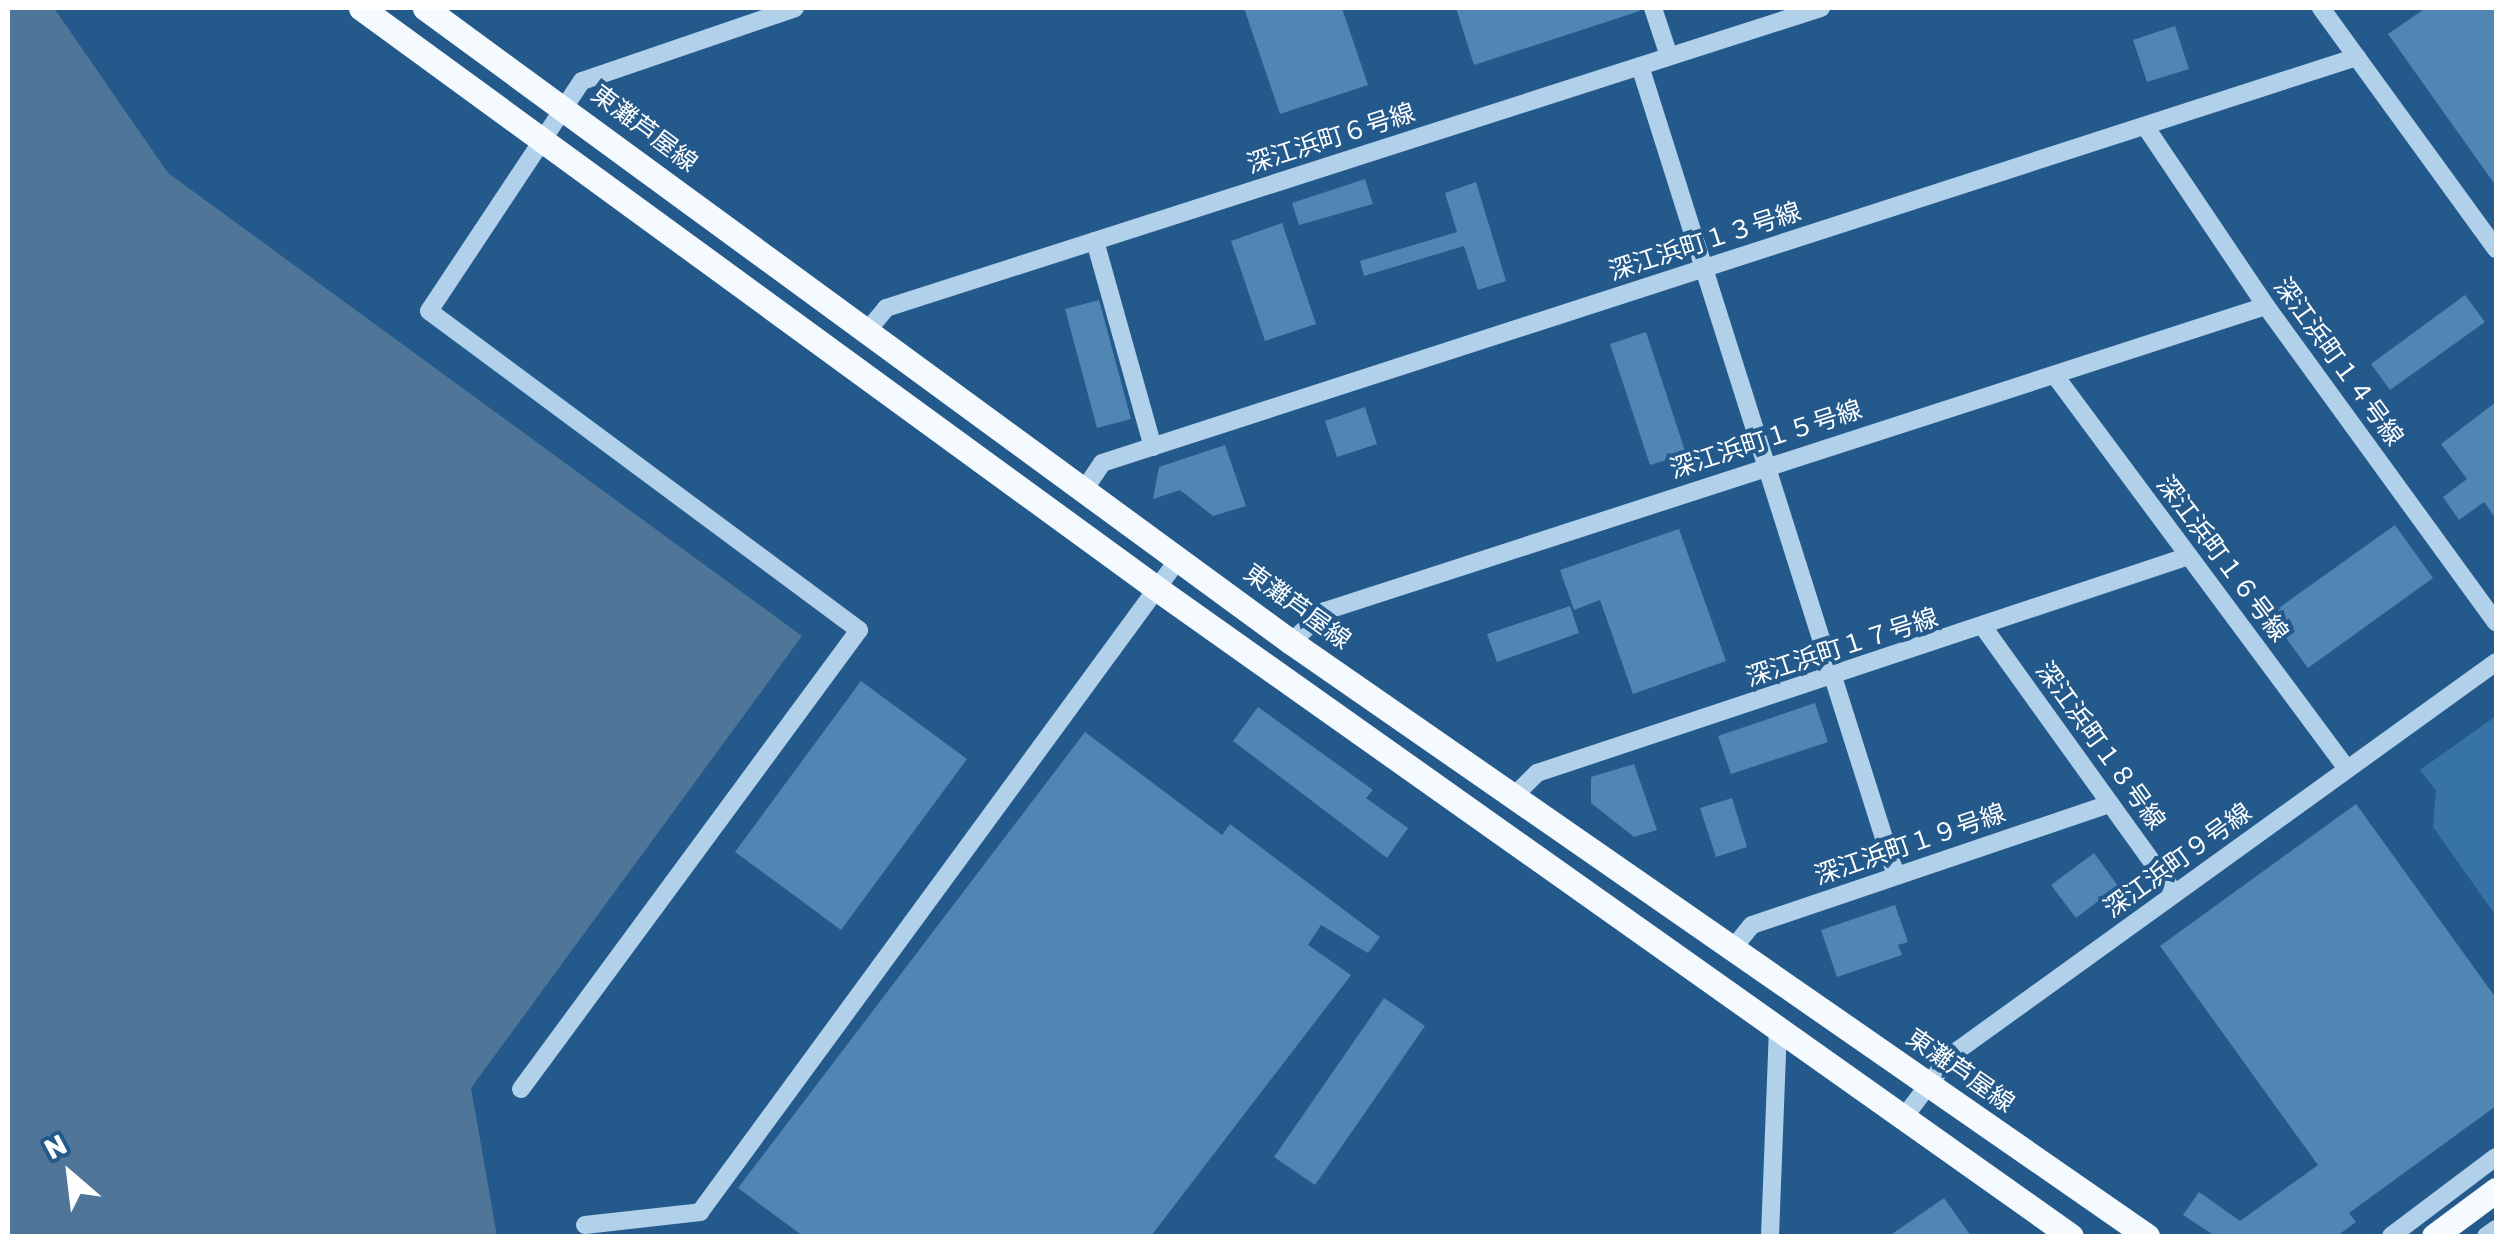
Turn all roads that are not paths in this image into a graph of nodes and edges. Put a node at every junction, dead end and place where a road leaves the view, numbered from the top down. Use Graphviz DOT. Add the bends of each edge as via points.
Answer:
graph roads {
  1 [pos="361,8"];
  2 [pos="425,8"];
  3 [pos="796,8"];
  4 [pos="1653,8"];
  5 [pos="1820,8"];
  6 [pos="2321,8"];
  7 [pos="1669,56"];
  8 [pos="2357,57"];
  9 [pos="1640,66"];
  10 [pos="564,107"];
  11 [pos="2146,126"];
  12 [pos="543,141"];
  13 [pos="1095,241"];
  14 [pos="2496,249"];
  15 [pos="1702,269"];
  16 [pos="2266,306"];
  17 [pos="867,332"];
  18 [pos="2056,378"];
  19 [pos="1153,446"];
  20 [pos="1765,465"];
  21 [pos="1082,493"];
  22 [pos="2189,556"];
  23 [pos="1180,557"];
  24 [pos="1156,588"];
  25 [pos="2496,622"];
  26 [pos="1984,628"];
  27 [pos="1291,642"];
  28 [pos="2496,662"];
  29 [pos="1833,677"];
  30 [pos="2347,770"];
  31 [pos="1516,794"];
  32 [pos="2110,804"];
  33 [pos="1896,876"];
  34 [pos="2175,894"];
  35 [pos="1734,947"];
  36 [pos="1778,1025"];
  37 [pos="1926,1084"];
  38 [pos="521,1089"];
  39 [pos="1905,1116"];
  40 [pos="2496,1157"];
  41 [pos="2496,1190"];
  42 [pos="585,1225"];
  43 [pos="2496,1229"];
  44 [pos="1770,1236"];
  45 [pos="2070,1236"];
  46 [pos="2146,1236"];
  47 [pos="2392,1236"];
  48 [pos="2434,1236"];
  49 [pos="2486,1236"];
  1 -- 12 [label="main road"];
  2 -- 10 [label="main road, 東灘芦屋線"];
  3 -- 10 [label="street" via="626,61 582,81"];
  4 -- 7 [label="street"];
  5 -- 7 [label="street, 深江浜町６号線"];
  6 -- 8 [label="street"];
  7 -- 9 [label="street, 深江浜町６号線"];
  8 -- 11 [label="street, 深江浜町１３号線"];
  8 -- 14 [label="street"];
  9 -- 13 [label="street, 深江浜町６号線"];
  9 -- 15 [label="street"];
  10 -- 12 [label="street"];
  10 -- 17 [label="main road, 東灘芦屋線"];
  11 -- 15 [label="street, 深江浜町１３号線"];
  11 -- 16 [label="street, 深江浜町１４号線"];
  12 -- 24 [label="main road"];
  12 -- 38 [label="street" via="429,311 859,630"];
  13 -- 17 [label="street, 深江浜町６号線" via="886,308"];
  13 -- 19 [label="street"];
  15 -- 19 [label="street, 深江浜町１３号線"];
  15 -- 20 [label="street"];
  16 -- 18 [label="street, 深江浜町１５号線"];
  16 -- 25 [label="street, 深江浜町１４号線"];
  17 -- 21 [label="main road, 東灘芦屋線"];
  18 -- 20 [label="street, 深江浜町１５号線"];
  18 -- 22 [label="street, 深江浜町１６号線"];
  19 -- 21 [label="street, 深江浜町１３号線" via="1102,462"];
  20 -- 27 [label="street, 深江浜町１５号線" via="1324,612"];
  20 -- 29 [label="street"];
  21 -- 23 [label="main road, 東灘芦屋線"];
  22 -- 26 [label="street, 深江浜町１７号線"];
  22 -- 30 [label="street, 深江浜町１６号線"];
  23 -- 24 [label="street"];
  23 -- 27 [label="main road, 東灘芦屋線"];
  24 -- 36 [label="main road"];
  24 -- 42 [label="street" via="700,1212"];
  26 -- 29 [label="street, 深江浜町１７号線"];
  26 -- 32 [label="street, 深江浜町１８号線"];
  27 -- 31 [label="main road, 東灘芦屋線"];
  28 -- 30 [label="street, 深江浜町９号線"];
  29 -- 31 [label="street, 深江浜町１７号線" via="1537,773"];
  29 -- 33 [label="street"];
  30 -- 34 [label="street, 深江浜町９号線"];
  31 -- 35 [label="main road, 東灘芦屋線"];
  32 -- 33 [label="street, 深江浜町１９号線"];
  32 -- 34 [label="street, 深江浜町１８号線"];
  33 -- 35 [label="street, 深江浜町１９号線" via="1752,925"];
  34 -- 37 [label="street, 深江浜町９号線" via="1950,1056"];
  35 -- 37 [label="main road, 東灘芦屋線"];
  36 -- 39 [label="main road"];
  36 -- 44 [label="street"];
  37 -- 39 [label="street, 深江浜町９号線"];
  37 -- 46 [label="main road, 東灘芦屋線"];
  39 -- 45 [label="main road"];
  40 -- 47 [label="street"];
  41 -- 48 [label="main road"];
  43 -- 49 [label="street"];
}
